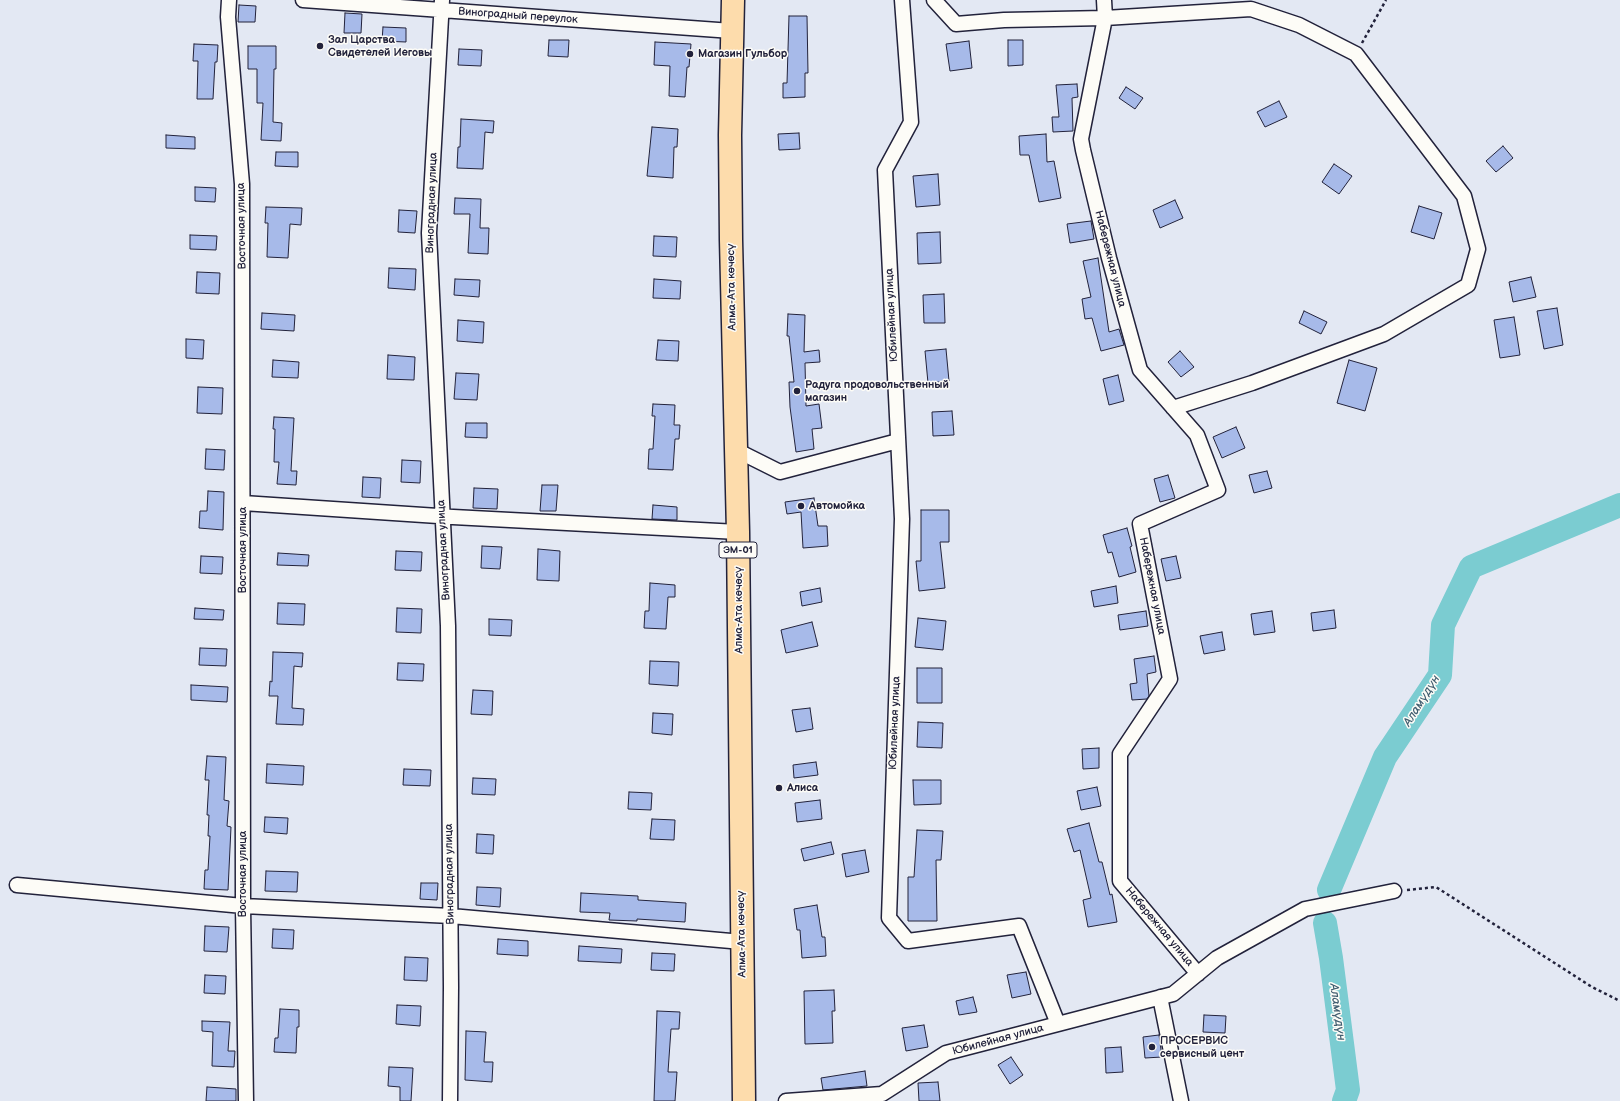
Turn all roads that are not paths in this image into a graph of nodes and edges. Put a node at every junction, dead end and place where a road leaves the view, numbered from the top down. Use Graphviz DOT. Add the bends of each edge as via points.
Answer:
graph roads {
  1 [pos="229,0"];
  2 [pos="303,0"];
  3 [pos="733,0"];
  4 [pos="902,0"];
  5 [pos="934,0"];
  6 [pos="1104,0"];
  7 [pos="442,6"];
  8 [pos="1105,18"];
  9 [pos="732,31"];
  10 [pos="1173,408"];
  11 [pos="898,441"];
  12 [pos="736,450"];
  13 [pos="243,503"];
  14 [pos="442,517"];
  15 [pos="738,532"];
  16 [pos="17,885"];
  17 [pos="1394,891"];
  18 [pos="243,906"];
  19 [pos="451,916"];
  20 [pos="742,942"];
  21 [pos="1198,974"];
  22 [pos="1160,997"];
  23 [pos="1058,1024"];
  24 [pos="246,1101"];
  25 [pos="450,1101"];
  26 [pos="744,1101"];
  27 [pos="786,1101"];
  28 [pos="1181,1101"];
  1 -- 13 [label="street, Восточная улица" via="228,17 242,184"];
  2 -- 7 [label="street, Виноградный переулок"];
  3 -- 9 [label="highway, Алма-Ата көчөсү / ЭМ-01"];
  4 -- 11 [label="street, Юбилейная улица" via="911,122 885,170"];
  5 -- 8 [label="street" via="956,24 1004,20"];
  6 -- 8 [label="street, Набережная улица"];
  7 -- 9 [label="street, Виноградный переулок"];
  7 -- 14 [label="street, Виноградная улица" via="429,233"];
  8 -- 10 [label="street, Набережная улица" via="1081,140 1109,258 1140,370"];
  8 -- 10 [label="street" via="1251,9 1299,25 1356,54 1464,196 1478,249 1468,285 1384,334 1252,383"];
  9 -- 12 [label="highway, Алма-Ата көчөсү / ЭМ-01" via="731,240"];
  10 -- 21 [label="street, Набережная улица" via="1196,435 1218,490 1140,524 1170,679 1120,754 1120,881"];
  11 -- 12 [label="street" via="780,472"];
  11 -- 23 [label="street, Юбилейная улица" via="902,519 889,918 908,941 1020,926"];
  12 -- 15 [label="highway, Алма-Ата көчөсү / ЭМ-01"];
  13 -- 14 [label="street"];
  13 -- 18 [label="street, Восточная улица"];
  14 -- 15 [label="street"];
  14 -- 19 [label="street, Виноградная улица" via="448,626"];
  15 -- 20 [label="highway, Алма-Ата көчөсү / ЭМ-01"];
  16 -- 18 [label="street"];
  17 -- 21 [label="street" via="1305,909 1217,958"];
  18 -- 19 [label="street"];
  18 -- 24 [label="street, Восточная улица"];
  19 -- 20 [label="street"];
  19 -- 25 [label="street, Виноградная улица"];
  20 -- 26 [label="highway, Алма-Ата көчөсү / ЭМ-01"];
  21 -- 22 [label="street" via="1173,994"];
  22 -- 23 [label="street"];
  22 -- 28 [label="street"];
  23 -- 27 [label="street, Юбилейная улица" via="946,1053 882,1094"];
}
